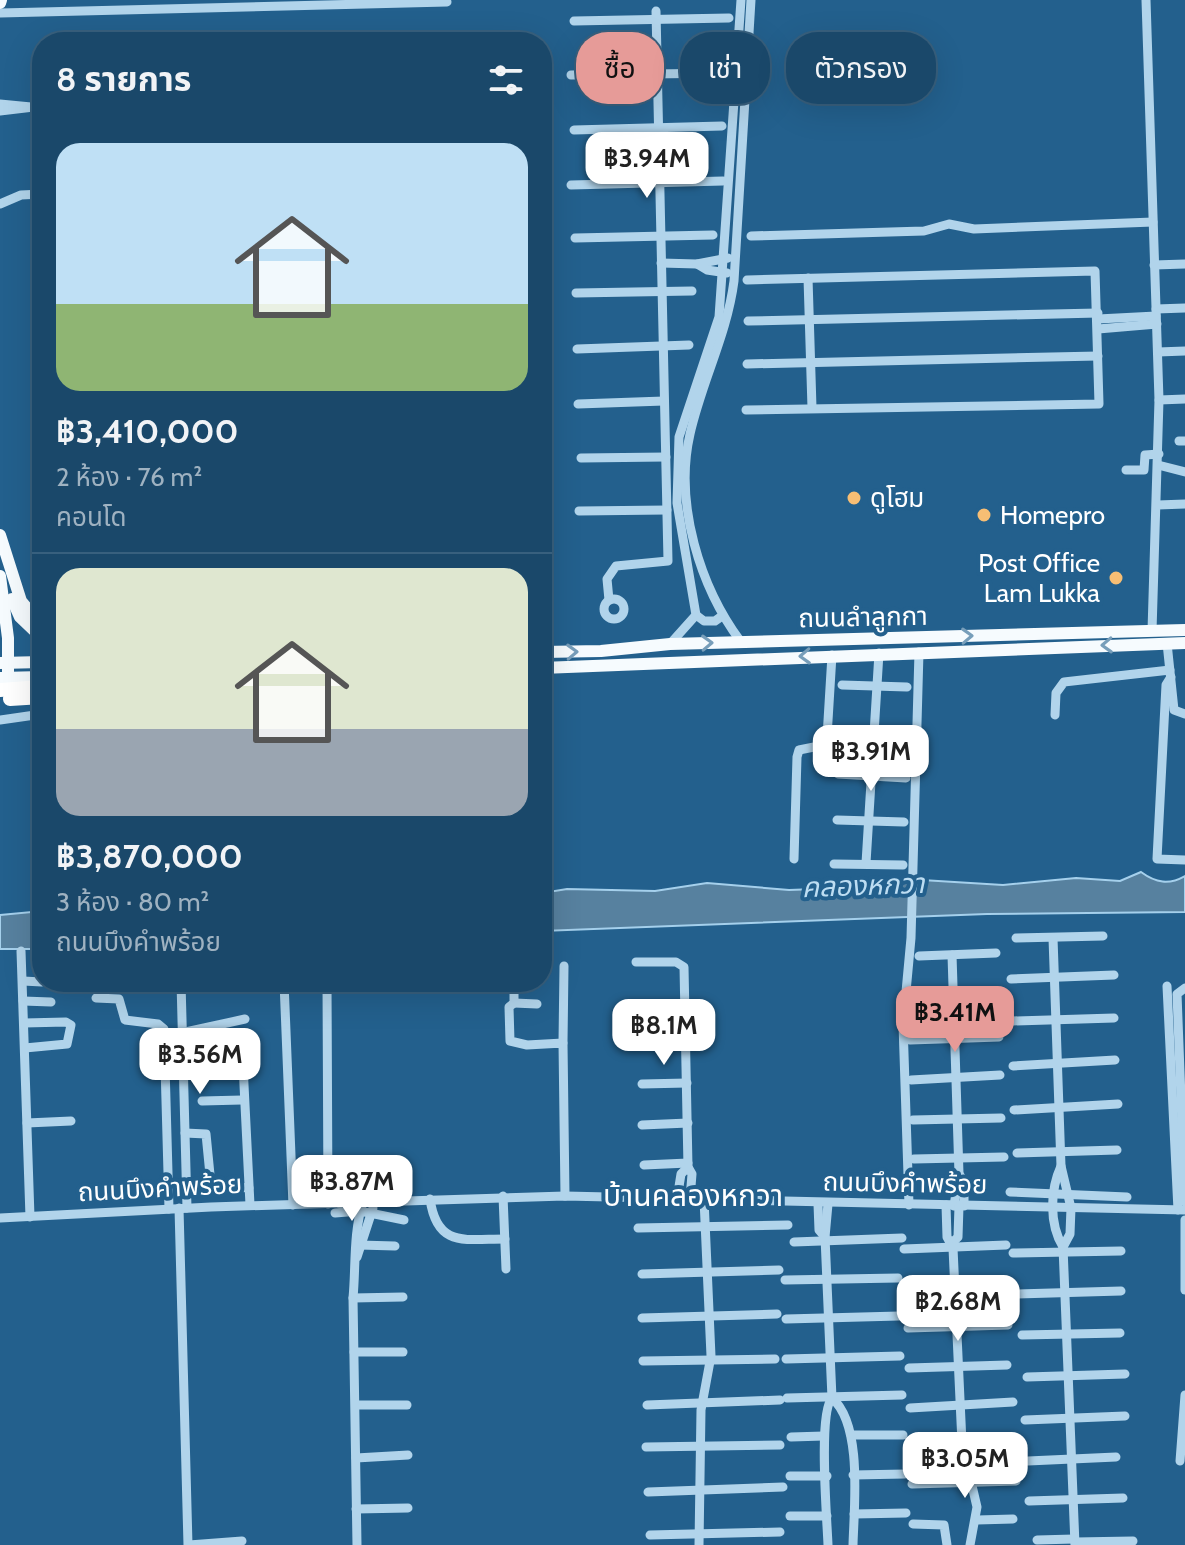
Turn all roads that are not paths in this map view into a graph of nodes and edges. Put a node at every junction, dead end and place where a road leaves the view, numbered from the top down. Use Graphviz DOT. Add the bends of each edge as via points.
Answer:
graph roads {
  1 [pos="1146,0"];
  2 [pos="447,2"];
  3 [pos="745,5"];
  4 [pos="0,13"];
  5 [pos="656,16"];
  6 [pos="729,18"];
  7 [pos="574,21"];
  8 [pos="656,32"];
  9 [pos="571,75"];
  10 [pos="576,75"];
  11 [pos="0,104"];
  12 [pos="658,104"];
  13 [pos="31,107"];
  14 [pos="0,111"];
  15 [pos="722,126"];
  16 [pos="659,128"];
  17 [pos="574,130"];
  18 [pos="723,181"];
  19 [pos="660,183"];
  20 [pos="571,185"];
  21 [pos="32,194"];
  22 [pos="0,204"];
  23 [pos="1153,222"];
  24 [pos="713,235"];
  25 [pos="751,236"];
  26 [pos="661,237"];
  27 [pos="575,238"];
  28 [pos="730,258"];
  29 [pos="661,263"];
  30 [pos="697,264"];
  31 [pos="1185,264"];
  32 [pos="1154,265"];
  33 [pos="735,272"];
  34 [pos="724,274"];
  35 [pos="808,278"];
  36 [pos="747,280"];
  37 [pos="662,291"];
  38 [pos="692,291"];
  39 [pos="576,293"];
  40 [pos="1185,308"];
  41 [pos="1156,316"];
  42 [pos="1098,320"];
  43 [pos="748,321"];
  44 [pos="809,321"];
  45 [pos="689,345"];
  46 [pos="664,346"];
  47 [pos="577,349"];
  48 [pos="1185,351"];
  49 [pos="1158,352"];
  50 [pos="1098,356"];
  51 [pos="811,363"];
  52 [pos="747,364"];
  53 [pos="698,389"];
  54 [pos="1185,399"];
  55 [pos="1159,400"];
  56 [pos="664,401"];
  57 [pos="578,404"];
  58 [pos="812,408"];
  59 [pos="746,410"];
  60 [pos="666,457"];
  61 [pos="581,458"];
  62 [pos="1158,460"];
  63 [pos="1126,470"];
  64 [pos="1185,472"];
  65 [pos="1185,504"];
  66 [pos="1158,505"];
  67 [pos="667,510"];
  68 [pos="579,511"];
  69 [pos="0,535"];
  70 [pos="698,547"];
  71 [pos="686,552"];
  72 [pos="0,562"];
  73 [pos="0,576"];
  74 [pos="708,586"];
  75 [pos="693,589"];
  76 [pos="609,600"];
  77 [pos="32,614"];
  78 [pos="696,615"];
  79 [pos="722,616"];
  80 [pos="7,623"];
  81 [pos="32,628"];
  82 [pos="1185,630"];
  83 [pos="1152,631"];
  84 [pos="0,638"];
  85 [pos="741,642"];
  86 [pos="1167,643"];
  87 [pos="1185,643"];
  88 [pos="670,644"];
  89 [pos="552,652"];
  90 [pos="919,652"];
  91 [pos="879,653"];
  92 [pos="832,655"];
  93 [pos="2,662"];
  94 [pos="32,662"];
  95 [pos="552,668"];
  96 [pos="1171,674"];
  97 [pos="32,678"];
  98 [pos="3,681"];
  99 [pos="32,685"];
  100 [pos="842,685"];
  101 [pos="877,687"];
  102 [pos="907,687"];
  103 [pos="32,698"];
  104 [pos="0,700"];
  105 [pos="1185,714"];
  106 [pos="32,715"];
  107 [pos="1055,715"];
  108 [pos="0,720"];
  109 [pos="840,730"];
  110 [pos="875,733"];
  111 [pos="905,733"];
  112 [pos="838,774"];
  113 [pos="873,776"];
  114 [pos="906,778"];
  115 [pos="837,820"];
  116 [pos="869,822"];
  117 [pos="904,822"];
  118 [pos="794,859"];
  119 [pos="1185,860"];
  120 [pos="866,863"];
  121 [pos="834,864"];
  122 [pos="908,866"];
  123 [pos="1103,936"];
  124 [pos="1016,938"];
  125 [pos="1053,938"];
  126 [pos="21,951"];
  127 [pos="996,953"];
  128 [pos="952,955"];
  129 [pos="919,956"];
  130 [pos="636,962"];
  131 [pos="564,966"];
  132 [pos="1114,975"];
  133 [pos="1053,977"];
  134 [pos="1011,979"];
  135 [pos="23,981"];
  136 [pos="32,981"];
  137 [pos="1167,986"];
  138 [pos="1185,988"];
  139 [pos="181,992"];
  140 [pos="284,992"];
  141 [pos="327,992"];
  142 [pos="514,992"];
  143 [pos="997,995"];
  144 [pos="96,998"];
  145 [pos="954,998"];
  146 [pos="913,1000"];
  147 [pos="23,1001"];
  148 [pos="51,1002"];
  149 [pos="514,1003"];
  150 [pos="537,1004"];
  151 [pos="685,1004"];
  152 [pos="638,1006"];
  153 [pos="1114,1018"];
  154 [pos="245,1019"];
  155 [pos="1055,1020"];
  156 [pos="1012,1021"];
  157 [pos="24,1023"];
  158 [pos="181,1033"];
  159 [pos="999,1037"];
  160 [pos="956,1038"];
  161 [pos="910,1040"];
  162 [pos="563,1043"];
  163 [pos="641,1044"];
  164 [pos="242,1045"];
  165 [pos="685,1045"];
  166 [pos="25,1048"];
  167 [pos="1115,1060"];
  168 [pos="1057,1062"];
  169 [pos="1013,1066"];
  170 [pos="1000,1075"];
  171 [pos="957,1078"];
  172 [pos="911,1080"];
  173 [pos="687,1083"];
  174 [pos="642,1084"];
  175 [pos="242,1100"];
  176 [pos="202,1101"];
  177 [pos="1118,1104"];
  178 [pos="1059,1107"];
  179 [pos="1014,1110"];
  180 [pos="1001,1118"];
  181 [pos="913,1120"];
  182 [pos="957,1120"];
  183 [pos="71,1121"];
  184 [pos="27,1123"];
  185 [pos="688,1123"];
  186 [pos="642,1125"];
  187 [pos="185,1133"];
  188 [pos="1061,1150"];
  189 [pos="1117,1150"];
  190 [pos="1017,1153"];
  191 [pos="1004,1157"];
  192 [pos="958,1158"];
  193 [pos="914,1159"];
  194 [pos="644,1165"];
  195 [pos="688,1165"];
  196 [pos="1061,1166"];
  197 [pos="249,1188"];
  198 [pos="1010,1192"];
  199 [pos="1054,1195"];
  200 [pos="503,1196"];
  201 [pos="565,1196"];
  202 [pos="1069,1196"];
  203 [pos="1127,1197"];
  204 [pos="430,1199"];
  205 [pos="677,1199"];
  206 [pos="690,1199"];
  207 [pos="704,1199"];
  208 [pos="402,1200"];
  209 [pos="823,1204"];
  210 [pos="250,1205"];
  211 [pos="293,1205"];
  212 [pos="909,1205"];
  213 [pos="956,1206"];
  214 [pos="334,1207"];
  215 [pos="1183,1207"];
  216 [pos="178,1208"];
  217 [pos="1053,1208"];
  218 [pos="1071,1208"];
  219 [pos="364,1209"];
  220 [pos="30,1217"];
  221 [pos="0,1218"];
  222 [pos="1185,1220"];
  223 [pos="788,1225"];
  224 [pos="704,1227"];
  225 [pos="638,1228"];
  226 [pos="505,1239"];
  227 [pos="825,1239"];
  228 [pos="794,1242"];
  229 [pos="359,1245"];
  230 [pos="953,1245"];
  231 [pos="395,1246"];
  232 [pos="1064,1249"];
  233 [pos="1121,1251"];
  234 [pos="506,1269"];
  235 [pos="779,1270"];
  236 [pos="706,1273"];
  237 [pos="642,1274"];
  238 [pos="898,1278"];
  239 [pos="826,1279"];
  240 [pos="785,1280"];
  241 [pos="1007,1286"];
  242 [pos="954,1287"];
  243 [pos="908,1288"];
  244 [pos="1185,1290"];
  245 [pos="1121,1291"];
  246 [pos="1065,1293"];
  247 [pos="1017,1294"];
  248 [pos="403,1297"];
  249 [pos="353,1298"];
  250 [pos="708,1316"];
  251 [pos="899,1316"];
  252 [pos="642,1318"];
  253 [pos="827,1318"];
  254 [pos="1008,1325"];
  255 [pos="956,1326"];
  256 [pos="908,1328"];
  257 [pos="1120,1333"];
  258 [pos="1067,1334"];
  259 [pos="1022,1335"];
  260 [pos="354,1352"];
  261 [pos="403,1352"];
  262 [pos="900,1356"];
  263 [pos="829,1358"];
  264 [pos="710,1360"];
  265 [pos="643,1361"];
  266 [pos="959,1364"];
  267 [pos="1007,1365"];
  268 [pos="909,1368"];
  269 [pos="1125,1374"];
  270 [pos="1068,1376"];
  271 [pos="1027,1377"];
  272 [pos="902,1395"];
  273 [pos="1185,1395"];
  274 [pos="831,1397"];
  275 [pos="1013,1402"];
  276 [pos="701,1404"];
  277 [pos="356,1405"];
  278 [pos="407,1405"];
  279 [pos="647,1405"];
  280 [pos="961,1405"];
  281 [pos="910,1408"];
  282 [pos="1125,1416"];
  283 [pos="1070,1418"];
  284 [pos="1025,1420"];
  285 [pos="851,1435"];
  286 [pos="903,1435"];
  287 [pos="824,1436"];
  288 [pos="791,1437"];
  289 [pos="1013,1440"];
  290 [pos="962,1443"];
  291 [pos="780,1445"];
  292 [pos="911,1445"];
  293 [pos="646,1447"];
  294 [pos="700,1447"];
  295 [pos="408,1455"];
  296 [pos="1116,1457"];
  297 [pos="356,1458"];
  298 [pos="1071,1459"];
  299 [pos="1028,1461"];
  300 [pos="1180,1461"];
  301 [pos="905,1474"];
  302 [pos="853,1475"];
  303 [pos="790,1476"];
  304 [pos="827,1476"];
  305 [pos="1016,1481"];
  306 [pos="971,1483"];
  307 [pos="912,1484"];
  308 [pos="783,1487"];
  309 [pos="699,1488"];
  310 [pos="648,1492"];
  311 [pos="1123,1498"];
  312 [pos="1073,1499"];
  313 [pos="1029,1501"];
  314 [pos="408,1508"];
  315 [pos="356,1509"];
  316 [pos="906,1513"];
  317 [pos="854,1514"];
  318 [pos="790,1516"];
  319 [pos="827,1516"];
  320 [pos="1013,1519"];
  321 [pos="977,1520"];
  322 [pos="913,1524"];
  323 [pos="780,1532"];
  324 [pos="700,1533"];
  325 [pos="650,1535"];
  326 [pos="1037,1540"];
  327 [pos="242,1541"];
  328 [pos="1133,1541"];
  329 [pos="1075,1542"];
  330 [pos="189,1545"];
  331 [pos="357,1545"];
  332 [pos="699,1545"];
  333 [pos="828,1545"];
  334 [pos="853,1545"];
  335 [pos="947,1545"];
  336 [pos="970,1545"];
  1 -- 23 [label="street"];
  2 -- 4 [label="street"];
  3 -- 28 [label="street"];
  5 -- 6 [label="street"];
  5 -- 7 [label="street"];
  5 -- 8 [label="street"];
  9 -- 10 [label="street"];
  11 -- 13 [label="street"];
  12 -- 16 [label="street"];
  13 -- 14 [label="street"];
  15 -- 16 [label="street"];
  16 -- 17 [label="street"];
  16 -- 19 [label="street"];
  18 -- 19 [label="street"];
  19 -- 20 [label="street"];
  19 -- 26 [label="street"];
  21 -- 22 [label="street"];
  23 -- 25 [label="street" via="974,229 949,224 924,231"];
  23 -- 32 [label="street"];
  24 -- 26 [label="street"];
  26 -- 27 [label="street"];
  26 -- 29 [label="street"];
  28 -- 30 [label="street"];
  28 -- 33 [label="street"];
  28 -- 34 [label="street"];
  29 -- 30 [label="street"];
  29 -- 37 [label="street"];
  30 -- 34 [label="street"];
  31 -- 32 [label="street"];
  32 -- 41 [label="street"];
  33 -- 34 [label="street"];
  33 -- 53 [label="street" via="729,317"];
  34 -- 53 [label="street" via="719,317"];
  35 -- 36 [label="street"];
  35 -- 42 [label="street" via="1092,270 1097,274"];
  35 -- 44 [label="street"];
  37 -- 38 [label="street"];
  37 -- 39 [label="street"];
  37 -- 46 [label="street"];
  40 -- 41 [label="street"];
  41 -- 42 [label="street"];
  41 -- 49 [label="street"];
  42 -- 44 [label="street"];
  42 -- 50 [label="street"];
  43 -- 44 [label="street"];
  44 -- 51 [label="street"];
  45 -- 46 [label="street"];
  46 -- 47 [label="street"];
  46 -- 56 [label="street"];
  48 -- 49 [label="street"];
  49 -- 55 [label="street"];
  50 -- 51 [label="street"];
  50 -- 58 [label="street" via="1099,404"];
  51 -- 52 [label="street"];
  51 -- 58 [label="street"];
  53 -- 70 [label="street" via="687,465 687,501"];
  53 -- 71 [label="street" via="679,437 677,503"];
  54 -- 55 [label="street"];
  55 -- 62 [label="street"];
  56 -- 57 [label="street"];
  56 -- 60 [label="street"];
  58 -- 59 [label="street"];
  60 -- 61 [label="street"];
  60 -- 67 [label="street"];
  62 -- 63 [label="street" via="1145,455 1144,470"];
  62 -- 64 [label="street"];
  62 -- 66 [label="street"];
  65 -- 66 [label="street"];
  66 -- 83 [label="street"];
  67 -- 68 [label="street"];
  67 -- 76 [label="street" via="668,561 616,566 607,579"];
  69 -- 77 [label="main road" via="21,601"];
  70 -- 71 [label="street"];
  70 -- 74 [label="street"];
  71 -- 75 [label="street"];
  72 -- 81 [label="main road" via="20,617"];
  73 -- 80 [label="main road"];
  74 -- 75 [label="street"];
  74 -- 79 [label="street"];
  75 -- 78 [label="street"];
  78 -- 79 [label="street" via="704,621"];
  78 -- 88 [label="street"];
  79 -- 85 [label="street"];
  80 -- 84 [label="main road"];
  80 -- 93 [label="main road"];
  82 -- 83 [label="main road, ถนนลำลูกกา"];
  85 -- 83 [label="main road, ถนนลำลูกกา, one-way"];
  88 -- 85 [label="main road, ถนนลำลูกกา, one-way"];
  86 -- 87 [label="main road, ถนนลำลูกกา"];
  86 -- 90 [label="main road, ถนนลำลูกกา, one-way"];
  86 -- 96 [label="street"];
  89 -- 88 [label="main road, ถนนลำลูกกา, one-way"];
  90 -- 91 [label="main road, ถนนลำลูกกา"];
  90 -- 122 [label="street"];
  91 -- 92 [label="main road, ถนนลำลูกกา"];
  91 -- 101 [label="street"];
  92 -- 95 [label="main road, ถนนลำลูกกา, one-way"];
  92 -- 118 [label="street" via="827,737 824,745 799,750 797,757"];
  93 -- 94 [label="main road"];
  93 -- 98 [label="main road"];
  96 -- 105 [label="street" via="1174,710"];
  96 -- 107 [label="street" via="1064,682 1056,693"];
  96 -- 119 [label="street" via="1160,756 1157,859"];
  97 -- 98 [label="main road"];
  98 -- 99 [label="highway"];
  100 -- 101 [label="street"];
  101 -- 102 [label="street"];
  101 -- 110 [label="street"];
  103 -- 104 [label="highway"];
  106 -- 108 [label="street"];
  109 -- 110 [label="street"];
  110 -- 111 [label="street"];
  110 -- 113 [label="street"];
  112 -- 113 [label="street"];
  113 -- 114 [label="street"];
  113 -- 116 [label="street"];
  115 -- 116 [label="street"];
  116 -- 117 [label="street"];
  116 -- 120 [label="street"];
  120 -- 121 [label="street"];
  120 -- 122 [label="street"];
  122 -- 212 [label="street" via="911,938 903,1024"];
  123 -- 125 [label="street"];
  124 -- 125 [label="street"];
  125 -- 133 [label="street"];
  126 -- 135 [label="street"];
  127 -- 128 [label="street"];
  128 -- 129 [label="street"];
  128 -- 145 [label="street"];
  130 -- 151 [label="street" via="681,963"];
  131 -- 162 [label="street"];
  132 -- 133 [label="street"];
  133 -- 134 [label="street"];
  133 -- 155 [label="street"];
  135 -- 136 [label="street"];
  135 -- 147 [label="street"];
  137 -- 215 [label="street"];
  138 -- 215 [label="street" via="1177,994"];
  139 -- 158 [label="street"];
  140 -- 211 [label="street"];
  141 -- 214 [label="street" via="331,1178 338,1186"];
  142 -- 149 [label="street"];
  143 -- 145 [label="street"];
  144 -- 216 [label="street" via="119,999 125,1020 164,1029"];
  145 -- 146 [label="street"];
  145 -- 160 [label="street"];
  147 -- 148 [label="street"];
  147 -- 157 [label="street"];
  149 -- 150 [label="street"];
  149 -- 162 [label="street" via="509,1007 510,1041"];
  151 -- 152 [label="street"];
  151 -- 165 [label="street"];
  153 -- 155 [label="street"];
  154 -- 158 [label="street"];
  155 -- 156 [label="street"];
  155 -- 168 [label="street"];
  157 -- 166 [label="street"];
  157 -- 166 [label="street" via="71,1025 67,1044"];
  158 -- 187 [label="street"];
  159 -- 160 [label="street"];
  160 -- 161 [label="street"];
  160 -- 171 [label="street"];
  162 -- 201 [label="street"];
  163 -- 165 [label="street"];
  164 -- 175 [label="street"];
  165 -- 173 [label="street"];
  166 -- 184 [label="street"];
  167 -- 168 [label="street"];
  168 -- 169 [label="street"];
  168 -- 178 [label="street"];
  170 -- 171 [label="street"];
  171 -- 172 [label="street"];
  171 -- 182 [label="street"];
  173 -- 174 [label="street"];
  173 -- 185 [label="street"];
  175 -- 176 [label="street"];
  175 -- 197 [label="street"];
  177 -- 178 [label="street"];
  178 -- 179 [label="street"];
  178 -- 188 [label="street"];
  180 -- 182 [label="street"];
  181 -- 182 [label="street"];
  182 -- 192 [label="street"];
  183 -- 184 [label="street"];
  184 -- 220 [label="street"];
  185 -- 186 [label="street"];
  185 -- 195 [label="street"];
  187 -- 197 [label="street" via="206,1134 211,1185"];
  187 -- 216 [label="street"];
  188 -- 189 [label="street"];
  188 -- 190 [label="street"];
  188 -- 196 [label="street"];
  191 -- 192 [label="street"];
  192 -- 193 [label="street"];
  192 -- 213 [label="street" via="964,1181"];
  194 -- 195 [label="street"];
  195 -- 205 [label="street"];
  195 -- 206 [label="street"];
  196 -- 199 [label="street"];
  196 -- 202 [label="street"];
  197 -- 210 [label="street"];
  198 -- 199 [label="street"];
  199 -- 202 [label="street"];
  199 -- 217 [label="street"];
  200 -- 201 [label="street, ถนนบึงคำพร้อย"];
  200 -- 204 [label="street, ถนนบึงคำพร้อย"];
  200 -- 226 [label="street"];
  201 -- 205 [label="street, ถนนบึงคำพร้อย"];
  202 -- 203 [label="street"];
  202 -- 218 [label="street"];
  204 -- 208 [label="street, ถนนบึงคำพร้อย"];
  204 -- 226 [label="street" via="444,1235"];
  205 -- 206 [label="street, ถนนบึงคำพร้อย"];
  206 -- 207 [label="street, ถนนบึงคำพร้อย"];
  207 -- 209 [label="street, ถนนบึงคำพร้อย"];
  207 -- 224 [label="street"];
  208 -- 219 [label="street, ถนนบึงคำพร้อย" via="376,1202"];
  208 -- 219 [label="street" via="401,1219"];
  209 -- 212 [label="street, ถนนบึงคำพร้อย"];
  209 -- 227 [label="street"];
  210 -- 211 [label="street, ถนนบึงคำพร้อย"];
  210 -- 216 [label="street, ถนนบึงคำพร้อย"];
  211 -- 214 [label="street, ถนนบึงคำพร้อย"];
  212 -- 213 [label="street, ถนนบึงคำพร้อย"];
  213 -- 217 [label="street, ถนนบึงคำพร้อย"];
  213 -- 230 [label="street" via="958,1237"];
  214 -- 219 [label="street, ถนนบึงคำพร้อย"];
  215 -- 218 [label="street, ถนนบึงคำพร้อย"];
  216 -- 220 [label="street, ถนนบึงคำพร้อย"];
  216 -- 330 [label="street"];
  217 -- 218 [label="street, ถนนบึงคำพร้อย"];
  217 -- 232 [label="street" via="1056,1235"];
  218 -- 232 [label="street"];
  219 -- 229 [label="street"];
  220 -- 221 [label="street, ถนนบึงคำพร้อย"];
  222 -- 244 [label="street"];
  223 -- 224 [label="street"];
  224 -- 225 [label="street"];
  224 -- 236 [label="street"];
  226 -- 234 [label="street"];
  227 -- 228 [label="street"];
  227 -- 230 [label="street"];
  227 -- 239 [label="street"];
  229 -- 231 [label="street"];
  229 -- 249 [label="street"];
  230 -- 232 [label="street"];
  230 -- 242 [label="street"];
  232 -- 233 [label="street"];
  232 -- 246 [label="street"];
  235 -- 236 [label="street"];
  236 -- 237 [label="street"];
  236 -- 250 [label="street"];
  238 -- 239 [label="street"];
  239 -- 240 [label="street"];
  239 -- 253 [label="street"];
  241 -- 242 [label="street"];
  242 -- 243 [label="street"];
  242 -- 255 [label="street"];
  245 -- 246 [label="street"];
  246 -- 247 [label="street"];
  246 -- 258 [label="street"];
  248 -- 249 [label="street"];
  249 -- 260 [label="street"];
  250 -- 252 [label="street"];
  250 -- 253 [label="street"];
  250 -- 264 [label="street"];
  251 -- 253 [label="street"];
  253 -- 263 [label="street"];
  254 -- 255 [label="street"];
  255 -- 256 [label="street"];
  255 -- 266 [label="street"];
  257 -- 258 [label="street"];
  258 -- 259 [label="street"];
  258 -- 270 [label="street"];
  260 -- 261 [label="street"];
  260 -- 277 [label="street"];
  262 -- 263 [label="street"];
  263 -- 264 [label="street"];
  263 -- 274 [label="street"];
  264 -- 265 [label="street"];
  264 -- 276 [label="street"];
  266 -- 267 [label="street"];
  266 -- 268 [label="street"];
  266 -- 280 [label="street"];
  269 -- 270 [label="street"];
  270 -- 271 [label="street"];
  270 -- 283 [label="street"];
  272 -- 274 [label="street"];
  273 -- 300 [label="street"];
  274 -- 276 [label="street"];
  274 -- 285 [label="street" via="845,1414"];
  274 -- 287 [label="street" via="825,1405"];
  275 -- 280 [label="street"];
  276 -- 279 [label="street"];
  276 -- 294 [label="street"];
  277 -- 278 [label="street"];
  277 -- 297 [label="street"];
  280 -- 281 [label="street"];
  280 -- 290 [label="street"];
  282 -- 283 [label="street"];
  283 -- 284 [label="street"];
  283 -- 298 [label="street"];
  285 -- 286 [label="street"];
  285 -- 302 [label="street"];
  287 -- 288 [label="street"];
  287 -- 304 [label="street"];
  289 -- 290 [label="street"];
  290 -- 292 [label="street"];
  290 -- 306 [label="street"];
  291 -- 294 [label="street"];
  293 -- 294 [label="street"];
  294 -- 309 [label="street"];
  295 -- 297 [label="street"];
  296 -- 298 [label="street"];
  297 -- 315 [label="street"];
  298 -- 299 [label="street"];
  298 -- 312 [label="street"];
  301 -- 302 [label="street"];
  302 -- 317 [label="street"];
  303 -- 304 [label="street"];
  304 -- 319 [label="street"];
  305 -- 306 [label="street"];
  306 -- 307 [label="street"];
  306 -- 321 [label="street"];
  308 -- 309 [label="street"];
  309 -- 310 [label="street"];
  309 -- 324 [label="street"];
  311 -- 312 [label="street"];
  312 -- 313 [label="street"];
  312 -- 329 [label="street"];
  314 -- 315 [label="street"];
  315 -- 331 [label="street"];
  316 -- 317 [label="street"];
  317 -- 334 [label="street"];
  318 -- 319 [label="street"];
  319 -- 333 [label="street"];
  320 -- 321 [label="street"];
  321 -- 336 [label="street"];
  322 -- 335 [label="street" via="944,1525"];
  323 -- 324 [label="street"];
  324 -- 325 [label="street"];
  324 -- 332 [label="street"];
  326 -- 329 [label="street"];
  327 -- 330 [label="street"];
  328 -- 329 [label="street"];
}
